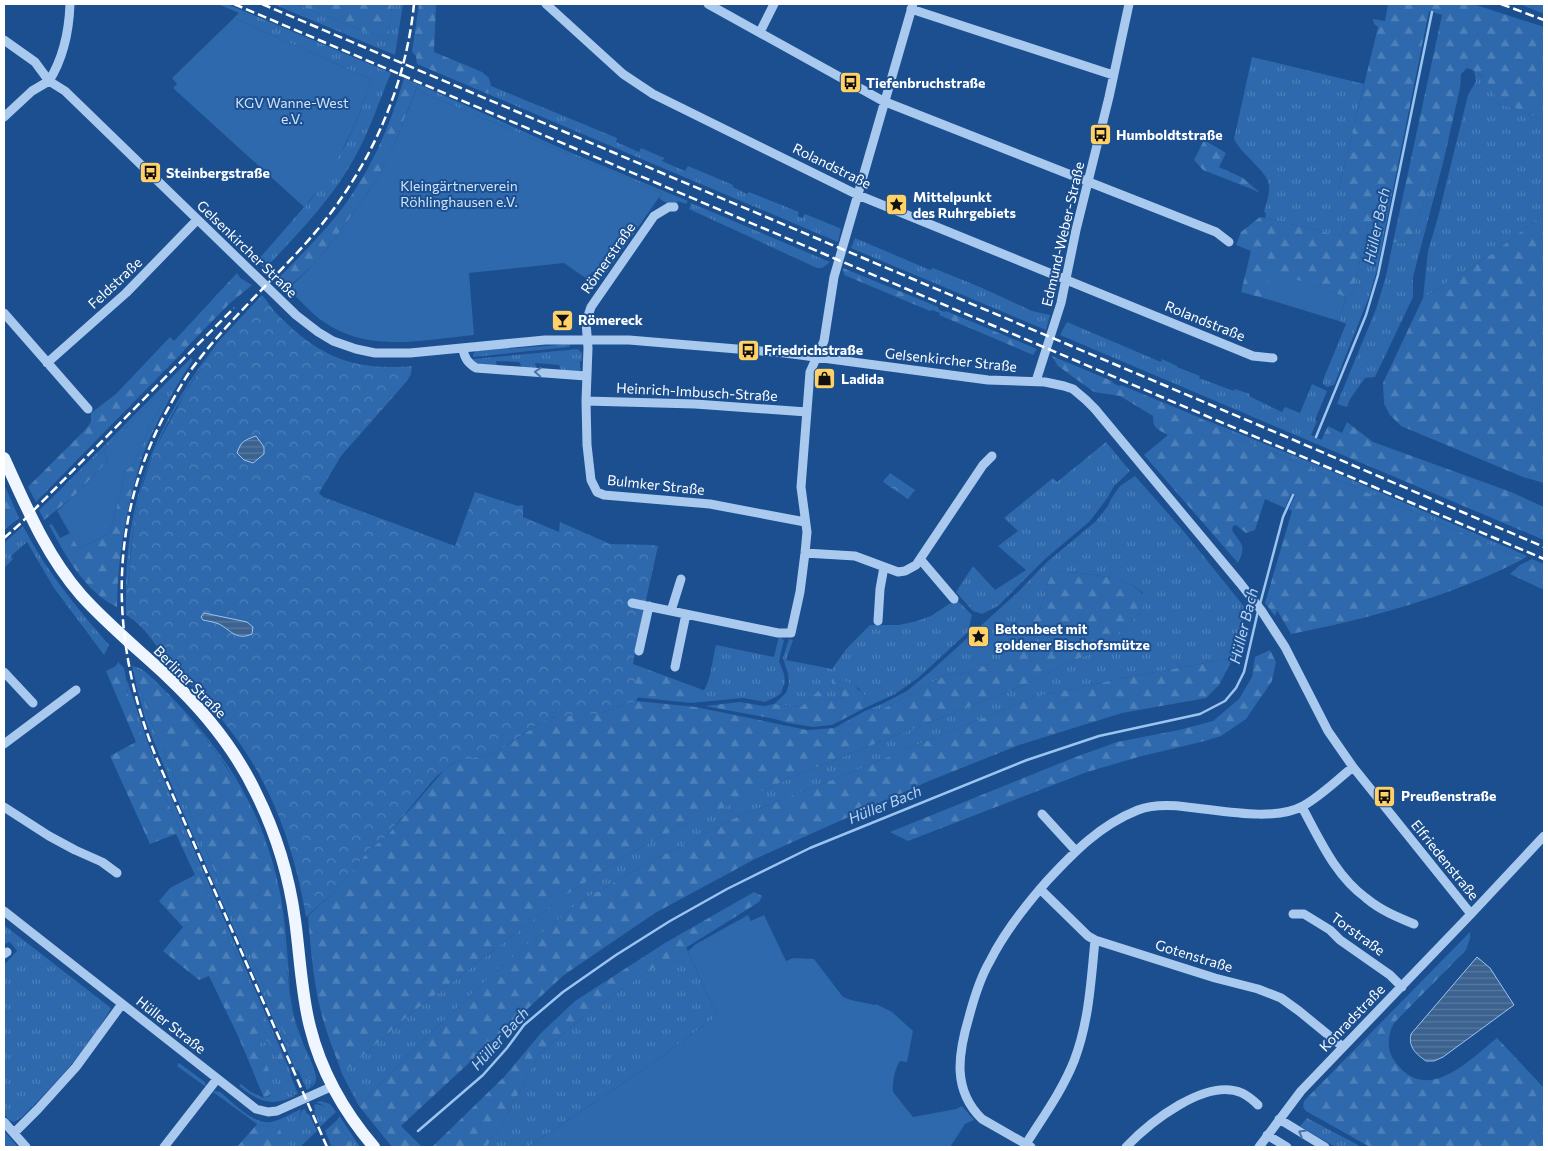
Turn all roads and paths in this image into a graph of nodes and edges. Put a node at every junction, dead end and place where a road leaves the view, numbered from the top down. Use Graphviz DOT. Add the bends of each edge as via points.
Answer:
graph roads {
  1 [pos="70,4"];
  2 [pos="546,4"];
  3 [pos="708,4"];
  4 [pos="774,4"];
  5 [pos="1129,4"];
  6 [pos="912,6"];
  7 [pos="760,32"];
  8 [pos="4,40"];
  9 [pos="1113,75"];
  10 [pos="49,81"];
  11 [pos="883,101"];
  12 [pos="4,117"];
  13 [pos="1089,183"];
  14 [pos="858,195"];
  15 [pos="674,207"];
  16 [pos="197,220"];
  17 [pos="1229,242"];
  18 [pos="1066,280"];
  19 [pos="4,313"];
  20 [pos="587,339"];
  21 [pos="463,348"];
  22 [pos="816,357"];
  23 [pos="1273,358"];
  24 [pos="47,363"];
  25 [pos="586,376"];
  26 [pos="1036,381"];
  27 [pos="586,401"];
  28 [pos="88,409"];
  29 [pos="807,412"];
  30 [pos="992,456"];
  31 [pos="4,458"];
  32 [pos="805,522"];
  33 [pos="805,553"];
  34 [pos="920,559"];
  35 [pos="884,568"];
  36 [pos="681,579"];
  37 [pos="954,599"];
  38 [pos="632,603"];
  39 [pos="649,606"];
  40 [pos="672,611"];
  41 [pos="686,614"];
  42 [pos="878,621"];
  43 [pos="1285,647"];
  44 [pos="639,651"];
  45 [pos="675,667"];
  46 [pos="4,672"];
  47 [pos="76,690"];
  48 [pos="33,703"];
  49 [pos="4,744"];
  50 [pos="1353,767"];
  51 [pos="4,807"];
  52 [pos="1302,807"];
  53 [pos="1042,814"];
  54 [pos="1544,836"];
  55 [pos="1075,850"];
  56 [pos="117,873"];
  57 [pos="1040,889"];
  58 [pos="4,911"];
  59 [pos="1293,914"];
  60 [pos="1471,914"];
  61 [pos="1414,924"];
  62 [pos="1095,940"];
  63 [pos="1402,987"];
  64 [pos="122,1004"];
  65 [pos="1343,1047"];
  66 [pos="217,1079"];
  67 [pos="333,1086"];
  68 [pos="1258,1104"];
  69 [pos="1279,1119"];
  70 [pos="4,1122"];
  71 [pos="14,1133"];
  72 [pos="1268,1135"];
  73 [pos="1028,1146"];
  74 [pos="26,1147"];
  75 [pos="164,1147"];
  76 [pos="374,1147"];
  77 [pos="1126,1147"];
  78 [pos="1259,1147"];
  79 [pos="1287,1147"];
  80 [pos="1325,1147"];
  1 -- 10 [label="street" via="63,51"];
  2 -- 14 [label="street, Rolandstraße" via="635,83"];
  3 -- 7 [label="street"];
  4 -- 7 [label="street"];
  5 -- 9 [label="street, Edmund-Weber-Straße"];
  6 -- 9 [label="street"];
  6 -- 11 [label="street"];
  7 -- 11 [label="street"];
  8 -- 10 [label="street" via="35,62"];
  9 -- 13 [label="street, Edmund-Weber-Straße"];
  10 -- 12 [label="street" via="32,91"];
  10 -- 16 [label="street, Gelsenkircher Straße" via="65,91"];
  11 -- 13 [label="street"];
  11 -- 14 [label="street"];
  13 -- 17 [label="street" via="1216,232"];
  13 -- 18 [label="street, Edmund-Weber-Straße"];
  14 -- 18 [label="street, Rolandstraße"];
  14 -- 22 [label="street" via="834,277 824,341"];
  15 -- 20 [label="street, Römerstraße" via="654,216 591,307 586,322"];
  16 -- 21 [label="street, Gelsenkircher Straße" via="296,315 333,341 385,354"];
  16 -- 24 [label="street, Feldstraße" via="126,292"];
  18 -- 23 [label="street, Rolandstraße" via="1253,356"];
  18 -- 26 [label="street, Edmund-Weber-Straße"];
  19 -- 24 [label="street"];
  20 -- 21 [label="street, Gelsenkircher Straße"];
  20 -- 22 [label="street, Gelsenkircher Straße"];
  20 -- 25 [label="street, Bulmker Straße"];
  25 -- 21 [label="street, one-way" via="476,368 465,358"];
  22 -- 26 [label="street, Gelsenkircher Straße" via="988,380"];
  22 -- 29 [label="street" via="810,372"];
  24 -- 28 [label="street"];
  25 -- 27 [label="street, Bulmker Straße"];
  26 -- 43 [label="street, Gelsenkircher Straße" via="1073,389 1086,400 1247,592"];
  27 -- 29 [label="street, Heinrich-Imbusch-Straße"];
  27 -- 32 [label="street, Bulmker Straße" via="590,480 597,492 624,498 710,504"];
  29 -- 32 [label="street" via="801,487"];
  30 -- 34 [label="street"];
  31 -- 67 [label="main road, Berliner Straße" via="37,529 68,578 123,638 196,706 220,734 255,790 279,847 289,883 310,1027"];
  32 -- 33 [label="street"];
  33 -- 35 [label="street" via="855,556"];
  33 -- 41 [label="street" via="791,633"];
  34 -- 35 [label="street" via="905,572"];
  34 -- 37 [label="street"];
  35 -- 42 [label="street"];
  36 -- 40 [label="street"];
  38 -- 39 [label="street"];
  39 -- 40 [label="street"];
  39 -- 44 [label="street"];
  40 -- 41 [label="street"];
  41 -- 45 [label="street"];
  43 -- 50 [label="street, Elfriedenstraße" via="1328,731"];
  46 -- 48 [label="street"];
  47 -- 49 [label="street"];
  50 -- 52 [label="street"];
  50 -- 60 [label="street, Elfriedenstraße"];
  51 -- 56 [label="street"];
  52 -- 55 [label="street" via="1283,813 1263,814 1151,806 1113,823"];
  52 -- 61 [label="street" via="1326,853 1346,880 1378,907"];
  53 -- 55 [label="street"];
  54 -- 60 [label="street, Konradstraße"];
  55 -- 57 [label="street"];
  57 -- 62 [label="street, Gotenstraße"];
  57 -- 73 [label="street" via="1015,920 990,960 972,1006 960,1059 962,1086 971,1107 982,1119"];
  58 -- 64 [label="street, Hüller Straße"];
  59 -- 63 [label="street, Torstraße" via="1304,914 1330,930"];
  60 -- 63 [label="street, Konradstraße"];
  62 -- 65 [label="street, Gotenstraße" via="1281,998"];
  62 -- 73 [label="street" via="1084,1030 1074,1060"];
  63 -- 65 [label="street, Konradstraße"];
  64 -- 66 [label="street, Hüller Straße"];
  64 -- 71 [label="street" via="76,1067"];
  65 -- 69 [label="street, Konradstraße"];
  66 -- 67 [label="street, Hüller Straße" via="256,1110 268,1112"];
  66 -- 75 [label="street"];
  67 -- 76 [label="main road, Berliner Straße"];
  68 -- 77 [label="street" via="1240,1092 1223,1090 1203,1094 1169,1111"];
  69 -- 72 [label="street, Konradstraße"];
  80 -- 69 [label="street, one-way"];
  70 -- 71 [label="street"];
  71 -- 74 [label="street"];
  72 -- 78 [label="street, Konradstraße"];
  72 -- 79 [label="street"];
}
